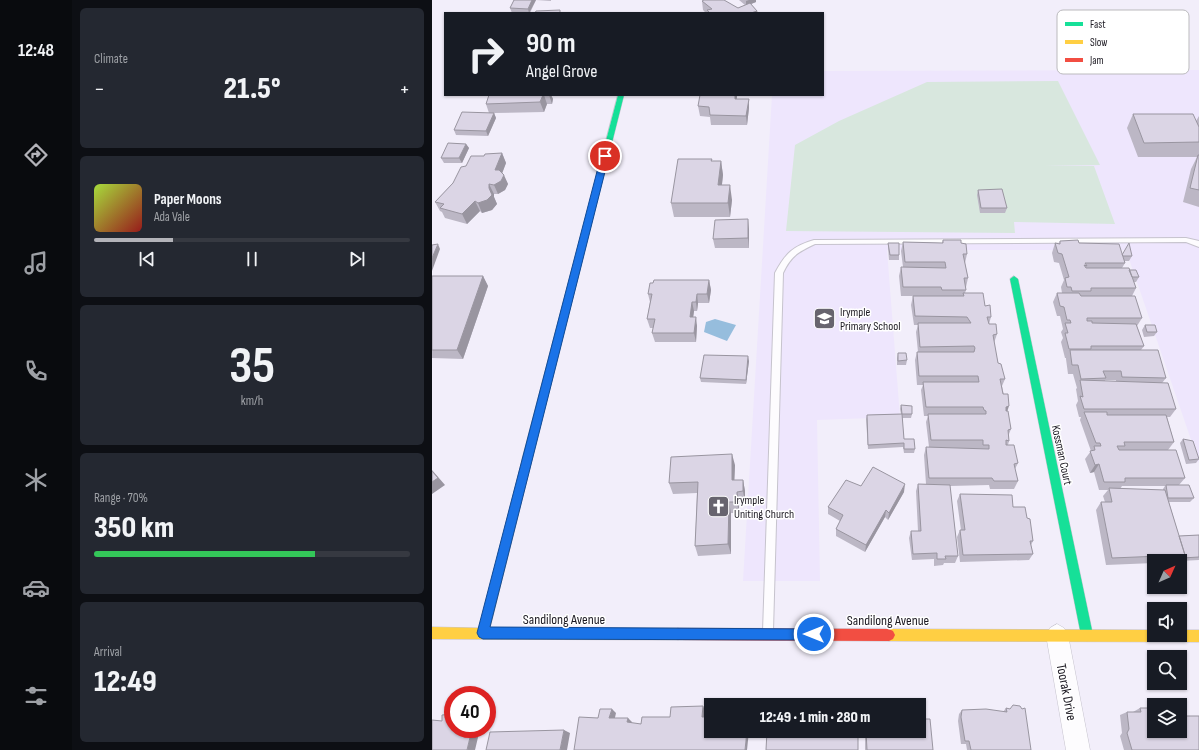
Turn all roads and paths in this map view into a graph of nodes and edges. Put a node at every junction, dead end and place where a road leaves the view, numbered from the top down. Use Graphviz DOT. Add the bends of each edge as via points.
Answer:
graph roads {
  1 [pos="621,96"];
  2 [pos="1199,244"];
  3 [pos="1014,279"];
  4 [pos="432,633"];
  5 [pos="483,633"];
  6 [pos="768,634"];
  7 [pos="1057,635"];
  8 [pos="1087,635"];
  9 [pos="1199,636"];
  10 [pos="1078,750"];
  1 -- 5 [label="street"];
  2 -- 6 [label="lane" via="1186,240 814,242 796,250 786,259 779,273"];
  3 -- 8 [label="street, Kossman Court"];
  4 -- 5 [label="street, Sandilong Avenue"];
  5 -- 6 [label="street, Sandilong Avenue"];
  6 -- 7 [label="street, Sandilong Avenue"];
  7 -- 8 [label="street, Sandilong Avenue"];
  7 -- 10 [label="street, Toorak Drive"];
  8 -- 9 [label="street, Sandilong Avenue"];
}
